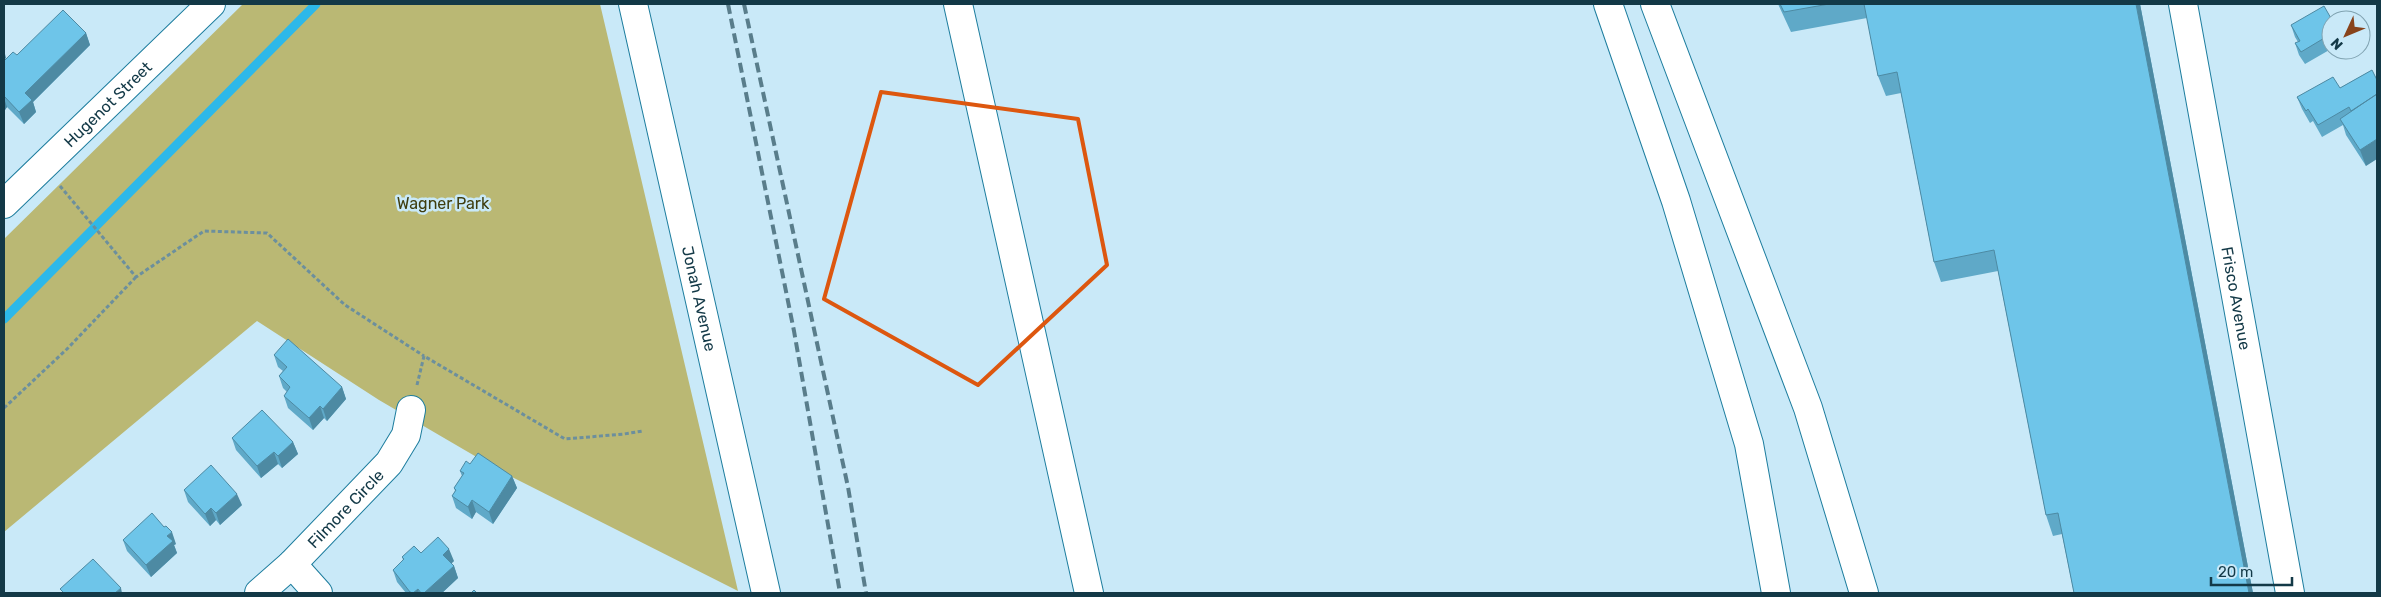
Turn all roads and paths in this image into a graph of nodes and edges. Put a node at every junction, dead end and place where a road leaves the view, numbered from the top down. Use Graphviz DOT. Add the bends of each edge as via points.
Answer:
graph roads {
  1 [pos="211,4"];
  2 [pos="633,4"];
  3 [pos="958,4"];
  4 [pos="1608,4"];
  5 [pos="1655,4"];
  6 [pos="2183,4"];
  7 [pos="43,166"];
  8 [pos="4,204"];
  9 [pos="136,277"];
  10 [pos="424,356"];
  11 [pos="4,408"];
  12 [pos="411,410"];
  13 [pos="643,431"];
  14 [pos="292,564"];
  15 [pos="259,593"];
  16 [pos="318,593"];
  17 [pos="766,593"];
  18 [pos="1089,593"];
  19 [pos="1776,593"];
  20 [pos="1864,593"];
  21 [pos="2290,593"];
  1 -- 7 [label="street, Hugenot Street"];
  2 -- 17 [label="street, Jonah Avenue"];
  3 -- 18 [label="street"];
  4 -- 19 [label="street" via="1676,201 1749,444"];
  5 -- 20 [label="street" via="1808,408"];
  6 -- 21 [label="street, Frisco Avenue"];
  7 -- 8 [label="street, Hugenot Street"];
  7 -- 9 [label="path"];
  9 -- 10 [label="path" via="204,231 267,233 345,305"];
  9 -- 11 [label="path" via="67,349"];
  10 -- 12 [label="path"];
  10 -- 13 [label="path" via="565,439"];
  12 -- 14 [label="street, Filmore Circle" via="406,435 389,463"];
  14 -- 15 [label="street, Filmore Circle"];
  14 -- 16 [label="street"];
}
